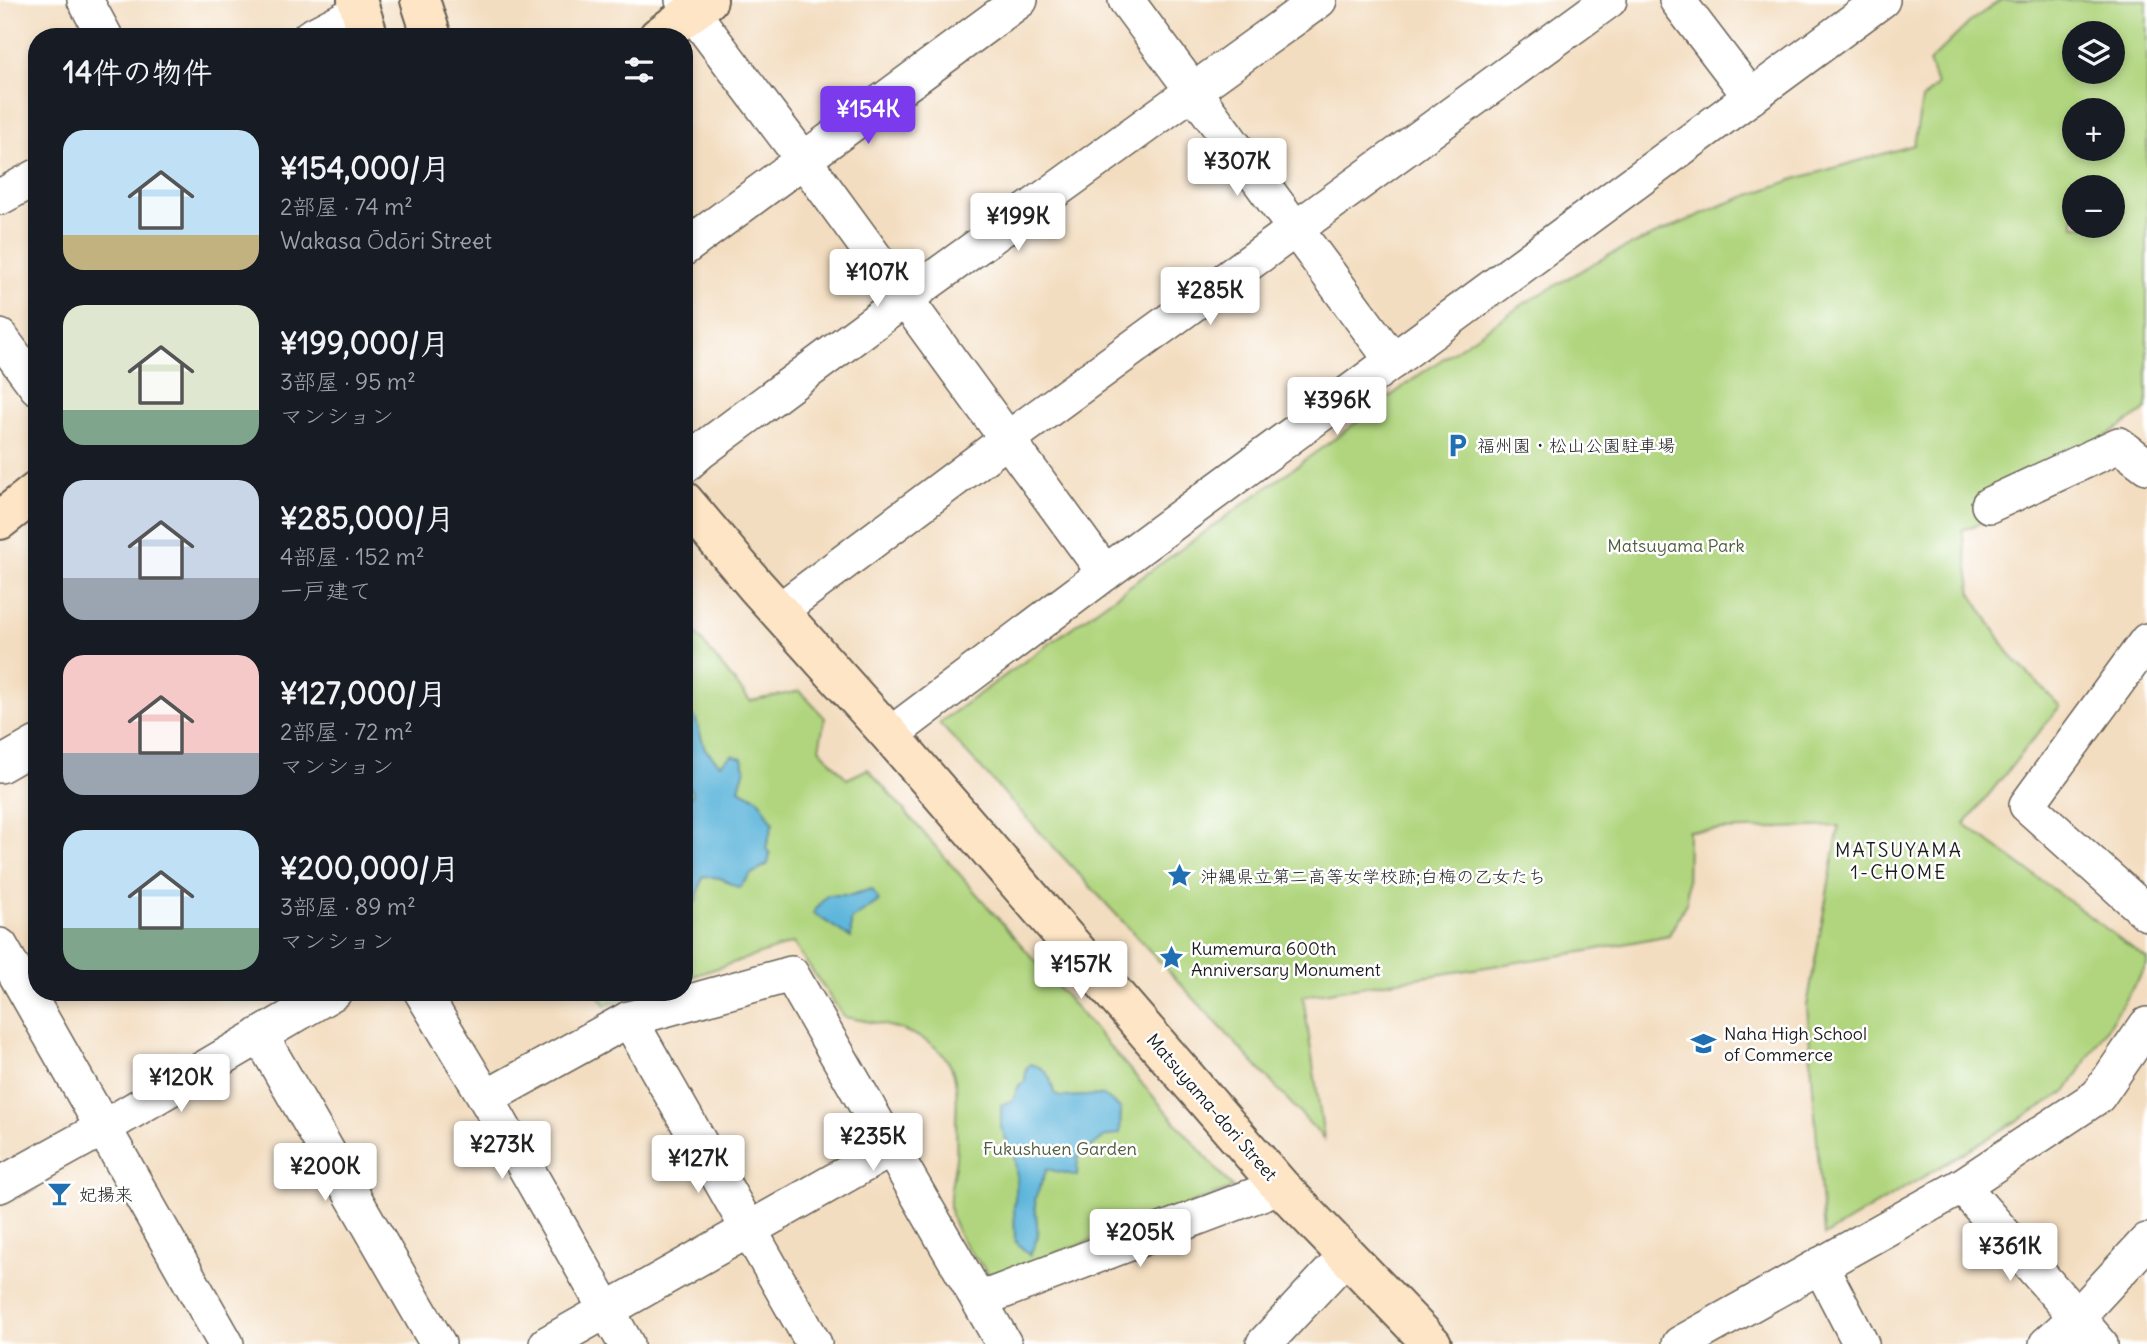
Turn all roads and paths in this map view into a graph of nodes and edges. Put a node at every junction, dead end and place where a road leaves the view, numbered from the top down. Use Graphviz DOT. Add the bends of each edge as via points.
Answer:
graph roads {
  1 [pos="85,0"];
  2 [pos="420,0"];
  3 [pos="1020,0"];
  4 [pos="1126,0"];
  5 [pos="1318,0"];
  6 [pos="1609,0"];
  7 [pos="1677,0"];
  8 [pos="1882,0"];
  9 [pos="694,4"];
  10 [pos="362,16"];
  11 [pos="100,28"];
  12 [pos="332,28"];
  13 [pos="429,28"];
  14 [pos="668,28"];
  15 [pos="1193,92"];
  16 [pos="1751,97"];
  17 [pos="803,159"];
  18 [pos="28,182"];
  19 [pos="0,197"];
  20 [pos="1296,230"];
  21 [pos="693,240"];
  22 [pos="905,299"];
  23 [pos="0,337"];
  24 [pos="1393,361"];
  25 [pos="28,375"];
  26 [pos="1008,439"];
  27 [pos="693,458"];
  28 [pos="2147,466"];
  29 [pos="28,499"];
  30 [pos="1989,505"];
  31 [pos="693,511"];
  32 [pos="0,520"];
  33 [pos="1105,573"];
  34 [pos="779,611"];
  35 [pos="2147,641"];
  36 [pos="890,735"];
  37 [pos="28,749"];
  38 [pos="0,765"];
  39 [pos="2147,913"];
  40 [pos="0,946"];
  41 [pos="28,995"];
  42 [pos="31,1001"];
  43 [pos="319,1001"];
  44 [pos="427,1001"];
  45 [pos="629,1019"];
  46 [pos="2147,1025"];
  47 [pos="260,1035"];
  48 [pos="486,1098"];
  49 [pos="103,1128"];
  50 [pos="891,1149"];
  51 [pos="0,1185"];
  52 [pos="1280,1186"];
  53 [pos="1962,1186"];
  54 [pos="750,1229"];
  55 [pos="2147,1241"];
  56 [pos="1346,1256"];
  57 [pos="1820,1265"];
  58 [pos="979,1300"];
  59 [pos="607,1310"];
  60 [pos="2077,1317"];
  61 [pos="226,1344"];
  62 [pos="438,1344"];
  63 [pos="547,1344"];
  64 [pos="626,1344"];
  65 [pos="814,1344"];
  66 [pos="1004,1344"];
  67 [pos="1264,1344"];
  68 [pos="1432,1344"];
  69 [pos="1680,1344"];
  70 [pos="1861,1344"];
  71 [pos="2047,1344"];
  72 [pos="2100,1344"];
  1 -- 11 [label="street"];
  2 -- 13 [label="street"];
  3 -- 17 [label="street"];
  4 -- 15 [label="street"];
  5 -- 15 [label="street"];
  6 -- 20 [label="street"];
  7 -- 16 [label="street"];
  8 -- 16 [label="street"];
  9 -- 14 [label="street"];
  9 -- 17 [label="street"];
  10 -- 12 [label="street"];
  15 -- 20 [label="street"];
  15 -- 22 [label="street"];
  16 -- 24 [label="street"];
  17 -- 21 [label="street"];
  17 -- 22 [label="street"];
  18 -- 19 [label="street"];
  20 -- 24 [label="street"];
  20 -- 26 [label="street"];
  22 -- 26 [label="street"];
  22 -- 27 [label="street"];
  23 -- 25 [label="street"];
  24 -- 33 [label="street"];
  26 -- 33 [label="street"];
  26 -- 34 [label="street"];
  28 -- 30 [label="street" via="2119,445"];
  29 -- 32 [label="street"];
  31 -- 34 [label="street, Matsuyama-dori Street"];
  33 -- 36 [label="street"];
  34 -- 36 [label="street, Matsuyama-dori Street"];
  35 -- 39 [label="street" via="2027,805"];
  36 -- 52 [label="street, Matsuyama-dori Street"];
  37 -- 38 [label="street"];
  40 -- 41 [label="street"];
  42 -- 49 [label="street"];
  43 -- 47 [label="street"];
  44 -- 48 [label="street"];
  45 -- 48 [label="street"];
  45 -- 50 [label="street" via="791,974"];
  45 -- 54 [label="street"];
  46 -- 53 [label="street" via="2098,1096"];
  47 -- 49 [label="street"];
  47 -- 62 [label="street"];
  48 -- 59 [label="street"];
  49 -- 51 [label="street"];
  49 -- 61 [label="street"];
  50 -- 54 [label="street"];
  50 -- 58 [label="street"];
  52 -- 56 [label="street, Matsuyama-dori Street"];
  52 -- 58 [label="street"];
  53 -- 57 [label="street"];
  53 -- 60 [label="street"];
  54 -- 59 [label="street"];
  54 -- 65 [label="street"];
  55 -- 60 [label="street"];
  56 -- 67 [label="street"];
  56 -- 68 [label="street, Matsuyama-dori Street"];
  57 -- 69 [label="street"];
  57 -- 70 [label="street"];
  58 -- 66 [label="street"];
  59 -- 63 [label="street"];
  59 -- 64 [label="street"];
  60 -- 71 [label="street"];
  60 -- 72 [label="street"];
}
